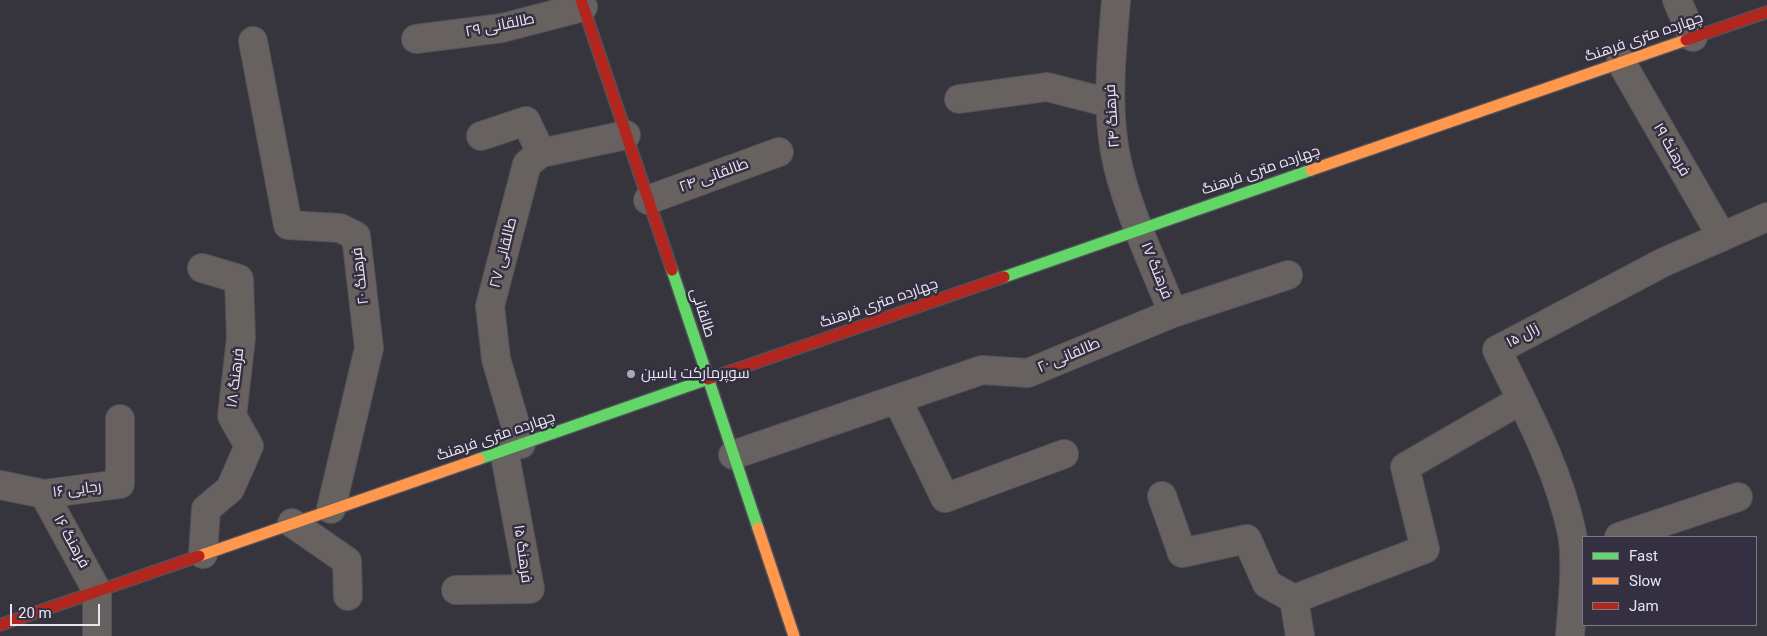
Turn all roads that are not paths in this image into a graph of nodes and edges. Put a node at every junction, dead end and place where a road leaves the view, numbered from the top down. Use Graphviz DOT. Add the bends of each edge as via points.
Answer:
graph roads {
  1 [pos="1116,0"];
  2 [pos="1677,0"];
  3 [pos="582,3"];
  4 [pos="1767,12"];
  5 [pos="1693,37"];
  6 [pos="416,39"];
  7 [pos="253,41"];
  8 [pos="1621,62"];
  9 [pos="959,99"];
  10 [pos="1110,103"];
  11 [pos="626,135"];
  12 [pos="481,136"];
  13 [pos="779,152"];
  14 [pos="541,153"];
  15 [pos="648,200"];
  16 [pos="1767,217"];
  17 [pos="1140,229"];
  18 [pos="1722,237"];
  19 [pos="202,268"];
  20 [pos="1288,275"];
  21 [pos="1173,313"];
  22 [pos="708,379"];
  23 [pos="897,399"];
  24 [pos="1521,400"];
  25 [pos="120,419"];
  26 [pos="512,447"];
  27 [pos="1064,454"];
  28 [pos="733,455"];
  29 [pos="0,485"];
  30 [pos="44,494"];
  31 [pos="1162,496"];
  32 [pos="1738,497"];
  33 [pos="331,510"];
  34 [pos="292,523"];
  35 [pos="1622,536"];
  36 [pos="1578,551"];
  37 [pos="202,554"];
  38 [pos="98,590"];
  39 [pos="456,590"];
  40 [pos="348,596"];
  41 [pos="1294,598"];
  42 [pos="0,624"];
  43 [pos="97,636"];
  44 [pos="794,636"];
  45 [pos="1300,636"];
  46 [pos="1570,636"];
  1 -- 10 [label="street, فرهنگ ۲۴"];
  2 -- 5 [label="street"];
  3 -- 6 [label="street, طالقانی ۲۹" via="502,28"];
  3 -- 11 [label="street, طالقانی"];
  4 -- 5 [label="street, چهارده متری فرهنگ"];
  5 -- 8 [label="street, چهارده متری فرهنگ"];
  7 -- 33 [label="street, فرهنگ ۲۰" via="288,226 340,228 356,236 369,348"];
  8 -- 17 [label="street, چهارده متری فرهنگ"];
  8 -- 18 [label="street, فرهنگ ۱۹"];
  9 -- 10 [label="street" via="1047,86"];
  10 -- 17 [label="street, فرهنگ ۲۴" via="1115,153"];
  11 -- 14 [label="street"];
  11 -- 15 [label="street, طالقانی"];
  12 -- 14 [label="street" via="526,121"];
  13 -- 15 [label="street, طالقانی ۲۴"];
  14 -- 26 [label="street, طالقانی ۲۷" via="527,164 490,306"];
  15 -- 22 [label="street, طالقانی"];
  16 -- 18 [label="street, زال ۱۵"];
  17 -- 21 [label="street, فرهنگ ۱۷"];
  17 -- 22 [label="street, چهارده متری فرهنگ"];
  18 -- 24 [label="street, زال ۱۵" via="1664,262 1497,350"];
  19 -- 37 [label="street, فرهنگ ۱۸" via="240,279 241,338 232,416 249,446 230,489 206,509"];
  20 -- 21 [label="street, طالقانی ۲۰"];
  21 -- 23 [label="street, طالقانی ۲۰" via="1028,373 982,370"];
  22 -- 26 [label="street, چهارده متری فرهنگ"];
  22 -- 28 [label="street, طالقانی"];
  23 -- 27 [label="street" via="945,498"];
  23 -- 28 [label="street, طالقانی ۲۰"];
  24 -- 36 [label="street, زال ۱۵" via="1545,447"];
  24 -- 41 [label="street" via="1405,467 1425,549"];
  25 -- 30 [label="street, رجایی ۱۶" via="120,484"];
  26 -- 33 [label="street, چهارده متری فرهنگ"];
  26 -- 39 [label="street, فرهنگ ۱۵" via="530,589"];
  28 -- 44 [label="street, طالقانی"];
  29 -- 30 [label="street, رجایی ۱۶"];
  30 -- 38 [label="street, فرهنگ ۱۶"];
  31 -- 41 [label="street" via="1182,553 1247,539 1267,584"];
  32 -- 35 [label="street"];
  33 -- 34 [label="street, چهارده متری فرهنگ"];
  34 -- 37 [label="street, چهارده متری فرهنگ"];
  34 -- 40 [label="street" via="347,561"];
  36 -- 46 [label="street, زال ۱۵"];
  37 -- 38 [label="street, چهارده متری فرهنگ"];
  38 -- 42 [label="street, چهارده متری فرهنگ"];
  38 -- 43 [label="street"];
  41 -- 45 [label="street"];
}
